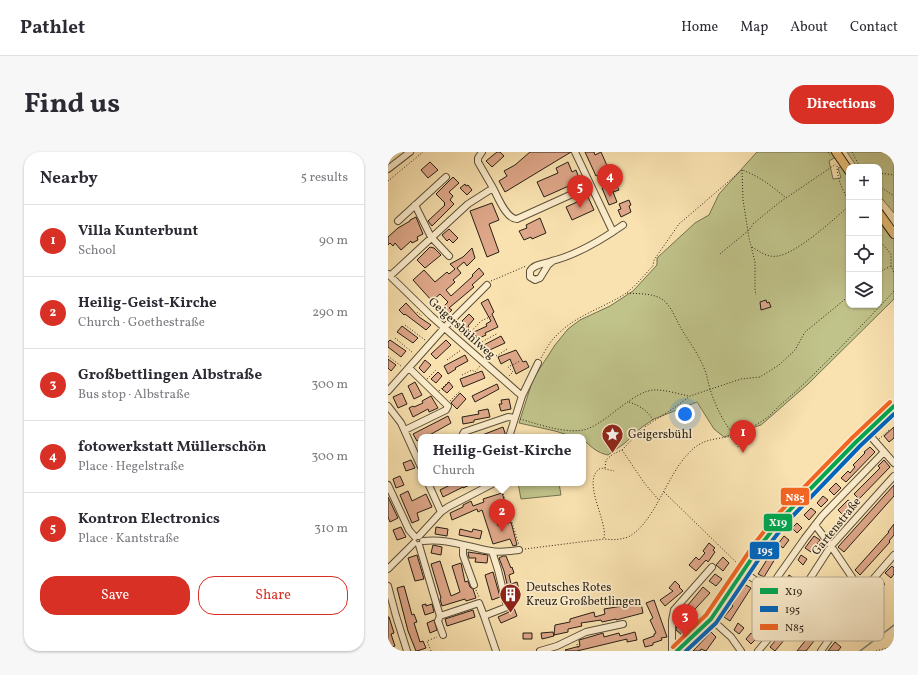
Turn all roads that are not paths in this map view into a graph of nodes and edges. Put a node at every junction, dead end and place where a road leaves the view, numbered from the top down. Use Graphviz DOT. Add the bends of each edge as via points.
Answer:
graph roads {
  1 [pos="410,152"];
  2 [pos="482,152"];
  3 [pos="575,152"];
  4 [pos="836,152"];
  5 [pos="846,167"];
  6 [pos="388,169"];
  7 [pos="446,177"];
  8 [pos="590,186"];
  9 [pos="493,188"];
  10 [pos="415,206"];
  11 [pos="882,217"];
  12 [pos="398,221"];
  13 [pos="623,225"];
  14 [pos="613,232"];
  15 [pos="894,234"];
  16 [pos="432,237"];
  17 [pos="449,256"];
  18 [pos="553,261"];
  19 [pos="389,275"];
  20 [pos="488,285"];
  21 [pos="445,327"];
  22 [pos="538,363"];
  23 [pos="407,369"];
  24 [pos="388,391"];
  25 [pos="522,396"];
  26 [pos="388,406"];
  27 [pos="894,406"];
  28 [pos="515,418"];
  29 [pos="404,430"];
  30 [pos="866,431"];
  31 [pos="463,434"];
  32 [pos="510,434"];
  33 [pos="884,452"];
  34 [pos="418,460"];
  35 [pos="894,463"];
  36 [pos="894,476"];
  37 [pos="388,485"];
  38 [pos="429,486"];
  39 [pos="484,486"];
  40 [pos="441,512"];
  41 [pos="815,525"];
  42 [pos="418,541"];
  43 [pos="463,544"];
  44 [pos="831,546"];
  45 [pos="519,550"];
  46 [pos="492,551"];
  47 [pos="894,555"];
  48 [pos="712,567"];
  49 [pos="388,569"];
  50 [pos="744,571"];
  51 [pos="752,577"];
  52 [pos="778,577"];
  53 [pos="811,577"];
  54 [pos="852,577"];
  55 [pos="875,577"];
  56 [pos="474,585"];
  57 [pos="388,586"];
  58 [pos="440,616"];
  59 [pos="484,616"];
  60 [pos="711,619"];
  61 [pos="623,624"];
  62 [pos="443,635"];
  63 [pos="766,641"];
  64 [pos="828,641"];
  65 [pos="407,651"];
  66 [pos="496,651"];
  67 [pos="540,651"];
  68 [pos="672,651"];
  69 [pos="677,651"];
  70 [pos="741,651"];
  71 [pos="758,651"];
  72 [pos="821,651"];
  1 -- 6 [label="street"];
  2 -- 9 [label="street" via="478,162"];
  3 -- 8 [label="street"];
  4 -- 5 [label="main road"];
  7 -- 10 [label="street"];
  8 -- 9 [label="street" via="517,219 508,215"];
  8 -- 14 [label="street"];
  9 -- 16 [label="street" via="473,199"];
  10 -- 12 [label="street"];
  10 -- 16 [label="street"];
  11 -- 15 [label="main road"];
  13 -- 14 [label="street"];
  14 -- 18 [label="street"];
  16 -- 17 [label="street"];
  16 -- 19 [label="street"];
  18 -- 18 [label="street" via="531,269 530,277 538,279"];
  19 -- 21 [label="street, Geigersbühlweg"];
  20 -- 21 [label="street"];
  21 -- 23 [label="street"];
  21 -- 25 [label="street, Geigersbühlweg"];
  22 -- 25 [label="street"];
  23 -- 24 [label="street"];
  23 -- 29 [label="street" via="436,394 447,408"];
  25 -- 28 [label="street"];
  26 -- 29 [label="street"];
  27 -- 30 [label="street"];
  28 -- 31 [label="street" via="508,417"];
  28 -- 32 [label="street"];
  29 -- 34 [label="street"];
  30 -- 33 [label="street"];
  30 -- 50 [label="street" via="778,523"];
  33 -- 35 [label="street"];
  33 -- 41 [label="street"];
  36 -- 44 [label="street, Gartenstraße"];
  37 -- 42 [label="street" via="408,530"];
  38 -- 40 [label="street"];
  39 -- 40 [label="street"];
  40 -- 42 [label="street"];
  41 -- 44 [label="street"];
  41 -- 52 [label="street"];
  42 -- 43 [label="street" via="437,539"];
  42 -- 49 [label="street"];
  42 -- 58 [label="street"];
  43 -- 46 [label="street"];
  43 -- 56 [label="street"];
  44 -- 53 [label="street, Gartenstraße"];
  44 -- 54 [label="street"];
  45 -- 46 [label="street"];
  46 -- 59 [label="street" via="507,607"];
  47 -- 55 [label="street"];
  48 -- 68 [label="street" via="674,610"];
  50 -- 51 [label="street"];
  50 -- 60 [label="street"];
  57 -- 65 [label="street"];
  58 -- 59 [label="street" via="479,603"];
  58 -- 62 [label="street" via="438,621"];
  59 -- 66 [label="street"];
  60 -- 69 [label="street"];
  60 -- 70 [label="street" via="731,637"];
  61 -- 67 [label="street" via="592,631"];
  63 -- 71 [label="street, Gartenstraße"];
  64 -- 72 [label="street"];
}
